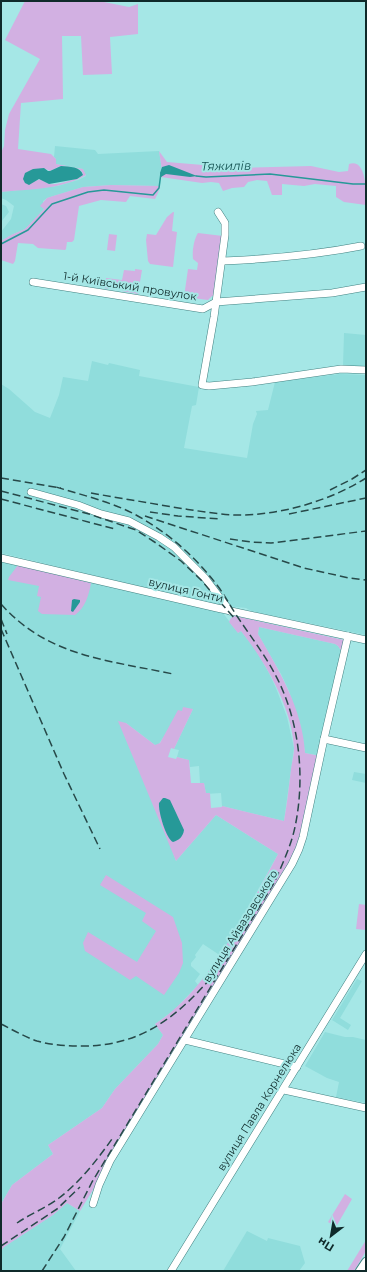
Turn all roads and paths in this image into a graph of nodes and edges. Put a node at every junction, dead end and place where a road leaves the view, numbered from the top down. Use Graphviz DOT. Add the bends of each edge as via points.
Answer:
graph roads {
  1 [pos="218,212"];
  2 [pos="361,246"];
  3 [pos="223,261"];
  4 [pos="32,282"];
  5 [pos="366,287"];
  6 [pos="216,302"];
  7 [pos="203,309"];
  8 [pos="214,317"];
  9 [pos="366,370"];
  10 [pos="31,492"];
  11 [pos="1,558"];
  12 [pos="230,611"];
  13 [pos="348,636"];
  14 [pos="366,640"];
  15 [pos="324,739"];
  16 [pos="366,748"];
  17 [pos="366,954"];
  18 [pos="184,1040"];
  19 [pos="297,1067"];
  20 [pos="284,1090"];
  21 [pos="366,1108"];
  22 [pos="94,1204"];
  23 [pos="366,1262"];
  24 [pos="171,1271"];
  25 [pos="360,1271"];
  1 -- 3 [label="street" via="225,222"];
  2 -- 3 [label="street" via="313,254"];
  3 -- 6 [label="street"];
  4 -- 7 [label="street, 1-й Київський провулок"];
  5 -- 6 [label="street, 1-й Київський провулок" via="332,293"];
  6 -- 7 [label="street, 1-й Київський провулок"];
  6 -- 8 [label="street"];
  7 -- 8 [label="street"];
  8 -- 9 [label="street" via="202,385 252,382 341,369"];
  10 -- 12 [label="street" via="129,521 159,537 174,547 205,578"];
  11 -- 12 [label="street, вулиця Гонти"];
  12 -- 13 [label="street, вулиця Гонти"];
  13 -- 14 [label="street, вулиця Гонти"];
  13 -- 15 [label="street, вулиця Айвазовського"];
  15 -- 16 [label="street"];
  15 -- 18 [label="street, вулиця Айвазовського" via="299,849"];
  17 -- 19 [label="street, вулиця Павла Корнелюка"];
  18 -- 19 [label="street"];
  18 -- 22 [label="street, вулиця Айвазовського" via="110,1161"];
  19 -- 20 [label="street, вулиця Павла Корнелюка"];
  20 -- 21 [label="street"];
  20 -- 24 [label="street, вулиця Павла Корнелюка"];
  23 -- 25 [label="main road"];
}
